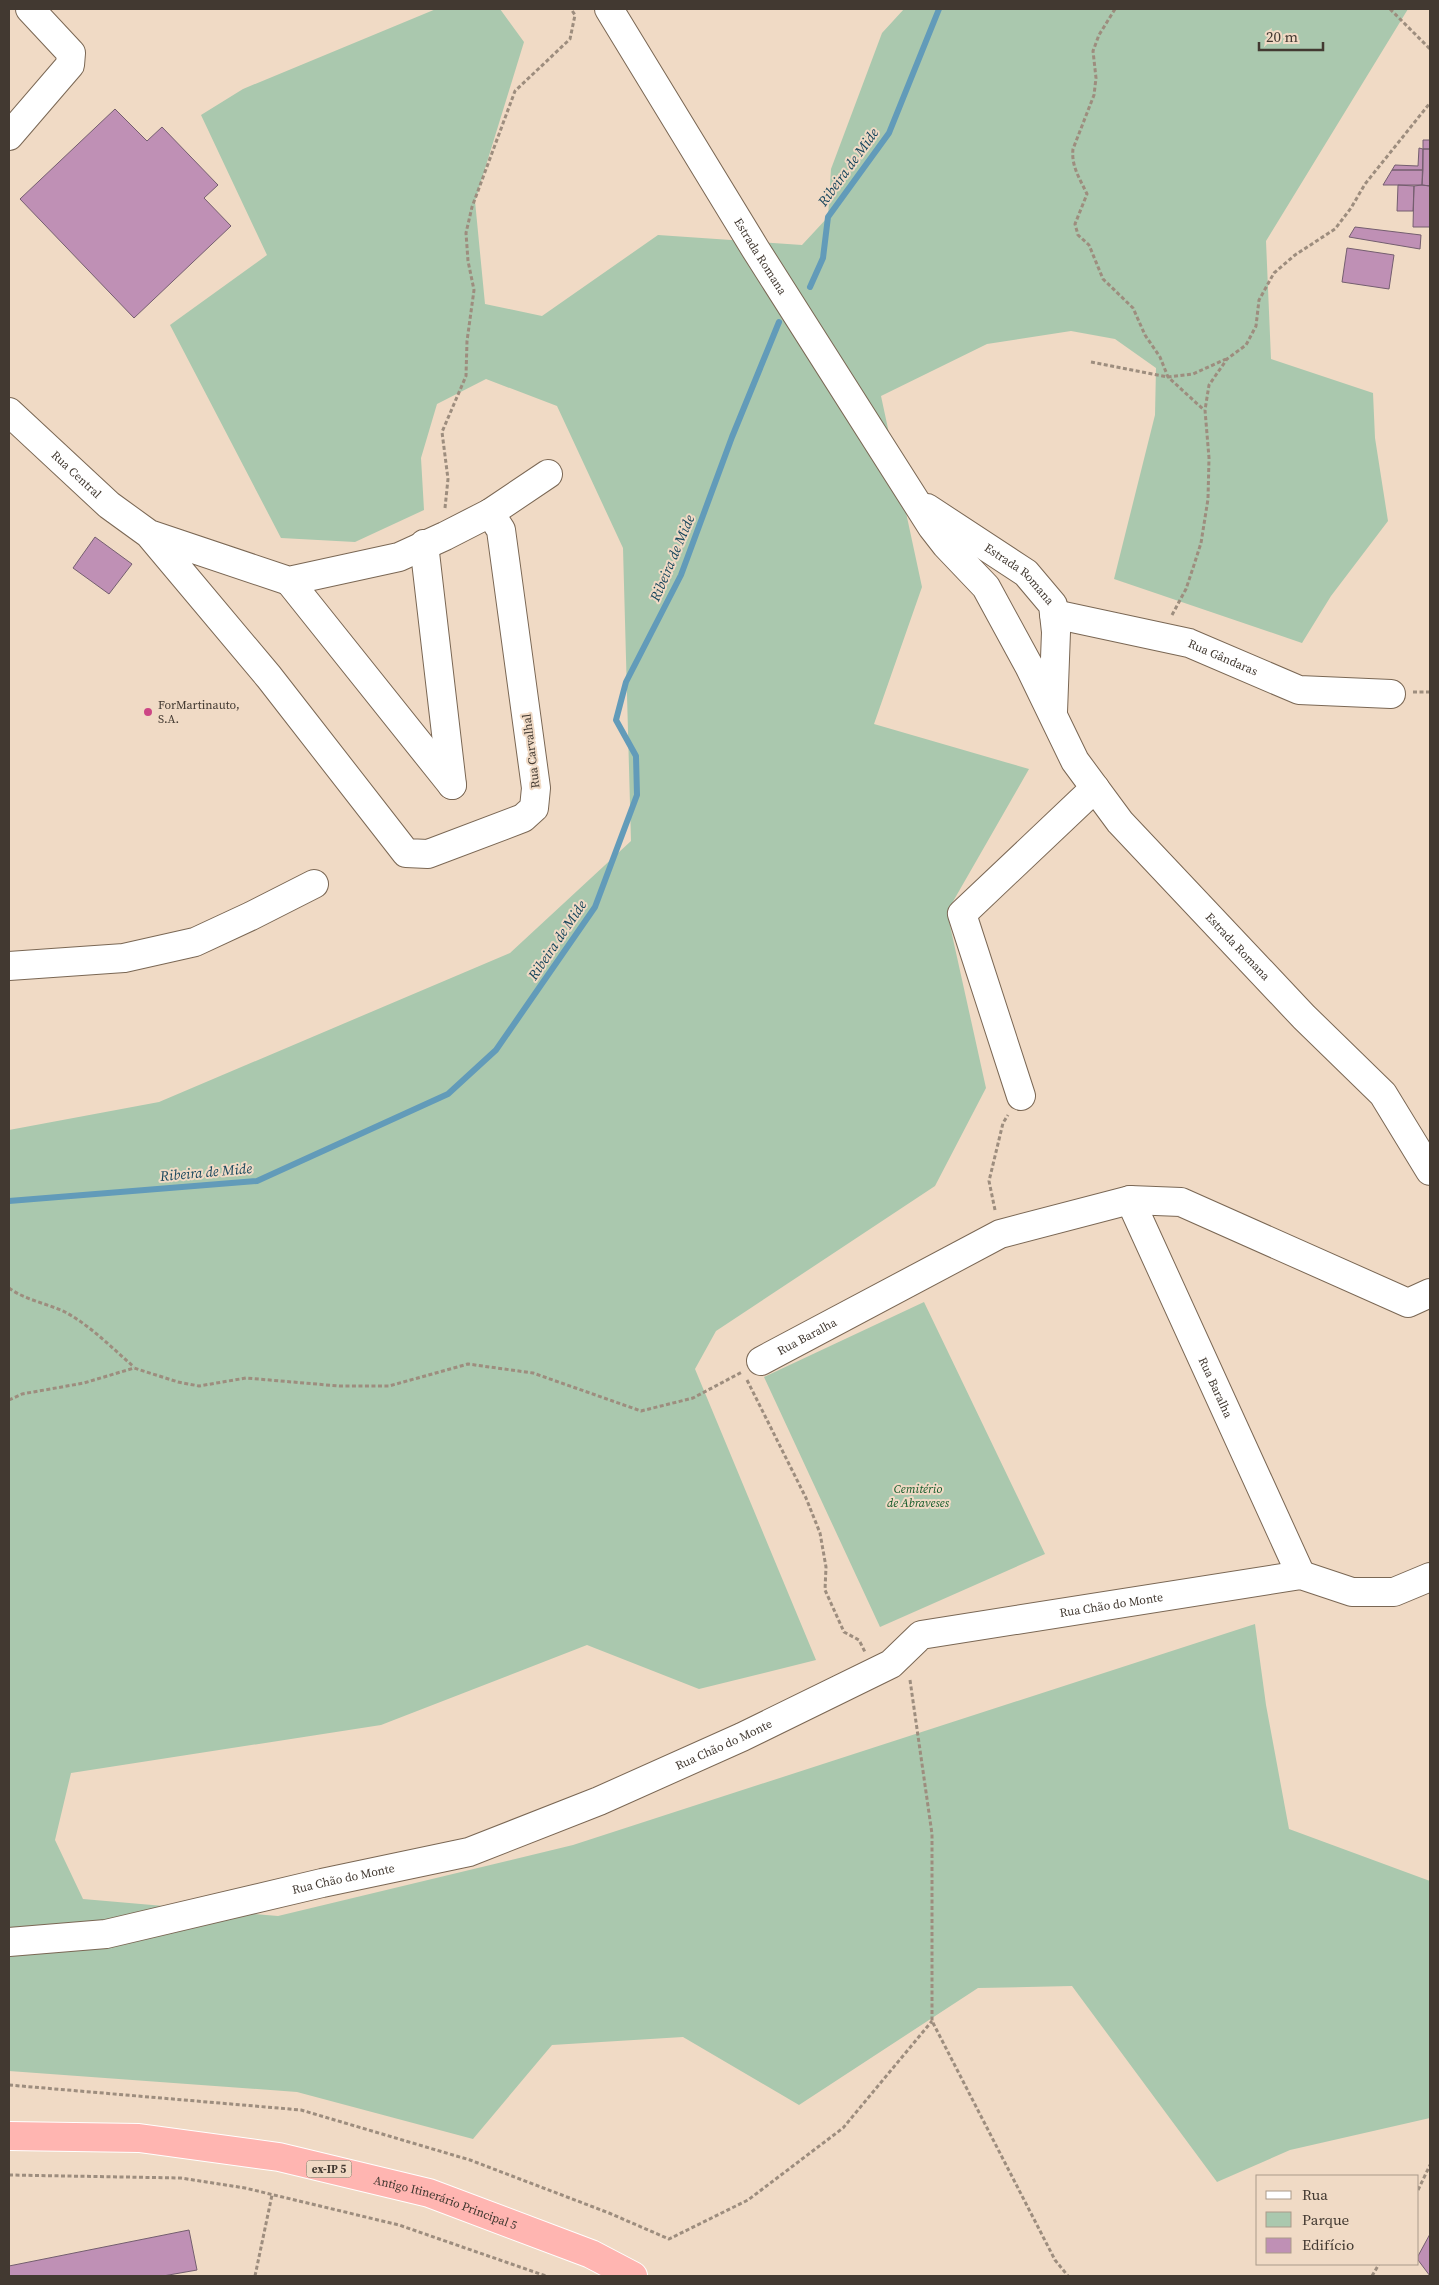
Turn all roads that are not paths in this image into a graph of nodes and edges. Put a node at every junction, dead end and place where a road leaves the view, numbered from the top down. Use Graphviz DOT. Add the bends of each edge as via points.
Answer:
graph roads {
  1 [pos="30,9"];
  2 [pos="609,9"];
  3 [pos="9,136"];
  4 [pos="9,412"];
  5 [pos="548,474"];
  6 [pos="916,501"];
  7 [pos="490,513"];
  8 [pos="149,534"];
  9 [pos="435,540"];
  10 [pos="289,581"];
  11 [pos="1054,614"];
  12 [pos="1391,694"];
  13 [pos="1053,716"];
  14 [pos="1095,788"];
  15 [pos="314,884"];
  16 [pos="9,966"];
  17 [pos="1021,1096"];
  18 [pos="1430,1171"];
  19 [pos="1130,1200"];
  20 [pos="1430,1294"];
  21 [pos="752,1366"];
  22 [pos="1301,1575"];
  23 [pos="1430,1577"];
  24 [pos="9,1942"];
  25 [pos="9,2136"];
  26 [pos="634,2276"];
  1 -- 3 [label="street" via="71,53 70,65"];
  2 -- 6 [label="street, Estrada Romana" via="756,250"];
  4 -- 8 [label="street, Rua Central" via="109,505"];
  5 -- 7 [label="street"];
  6 -- 11 [label="street, Estrada Romana" via="1026,573 1053,605"];
  6 -- 13 [label="street, Estrada Romana" via="946,545 986,587"];
  7 -- 8 [label="street, Rua Carvalhal" via="501,530 536,788 534,808 523,818 428,854 406,853 269,677"];
  7 -- 9 [label="street"];
  8 -- 10 [label="street"];
  9 -- 10 [label="street" via="399,557"];
  9 -- 10 [label="street" via="452,785"];
  11 -- 12 [label="street, Rua Gândaras" via="1188,643 1300,690"];
  11 -- 13 [label="street, Estrada Romana"];
  13 -- 14 [label="street, Estrada Romana" via="1075,761"];
  14 -- 17 [label="street" via="962,914"];
  14 -- 18 [label="street, Estrada Romana" via="1120,822 1228,938 1383,1094"];
  15 -- 16 [label="street" via="195,942 124,958"];
  19 -- 20 [label="street, Rua Baralha" via="1181,1202 1408,1304"];
  19 -- 21 [label="street, Rua Baralha" via="1000,1234"];
  19 -- 22 [label="street, Rua Baralha"];
  22 -- 23 [label="street, Rua Chão do Monte" via="1352,1592 1394,1592"];
  22 -- 24 [label="street, Rua Chão do Monte" via="921,1636 891,1664 742,1737 599,1801 469,1852 106,1934"];
  25 -- 26 [label="highway, Antigo Itinerário Principal 5 / ex-IP 5" via="139,2138 279,2157 429,2193 590,2254"];
}
